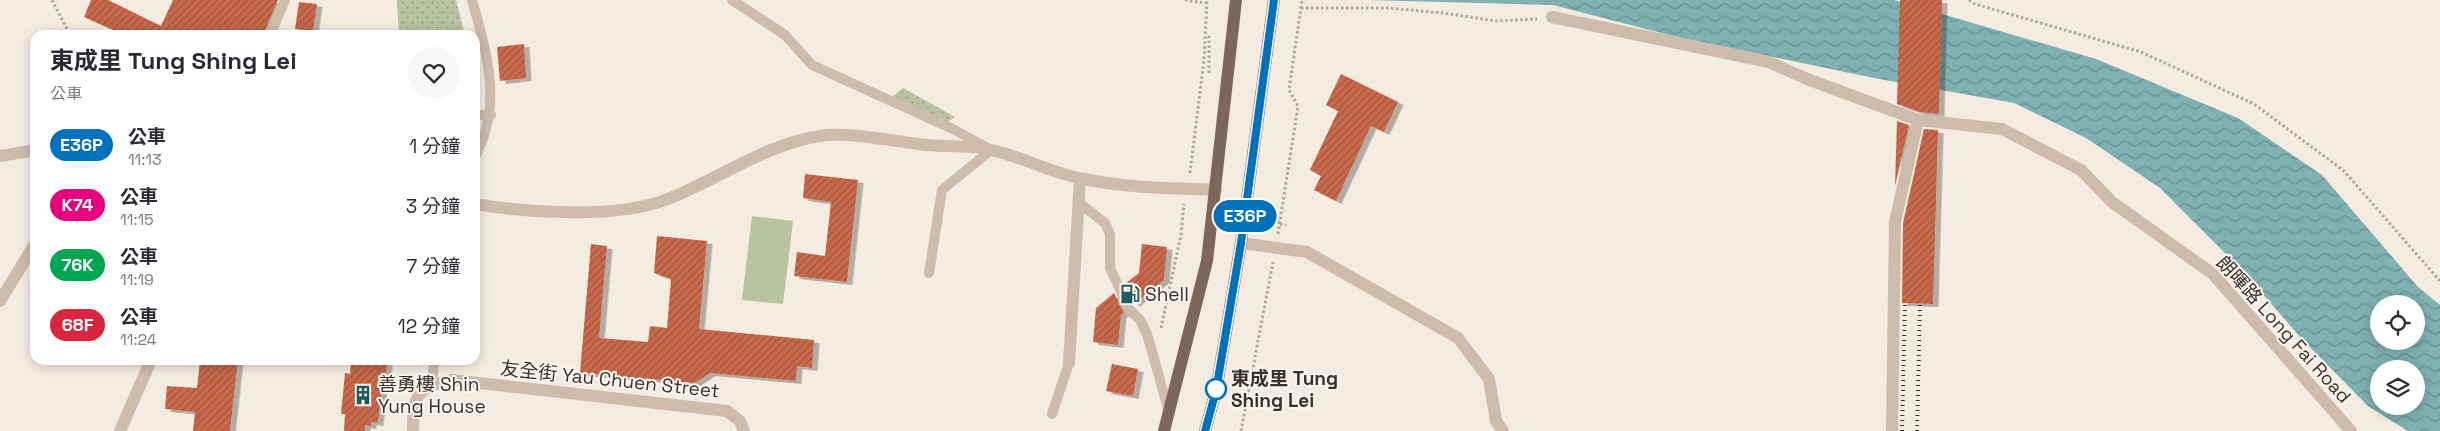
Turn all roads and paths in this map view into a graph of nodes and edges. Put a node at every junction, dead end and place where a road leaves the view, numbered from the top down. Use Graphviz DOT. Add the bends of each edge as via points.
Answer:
graph roads {
  1 [pos="52,0"];
  2 [pos="285,0"];
  3 [pos="472,0"];
  4 [pos="732,0"];
  5 [pos="1184,0"];
  6 [pos="1236,0"];
  7 [pos="1274,0"];
  8 [pos="1302,0"];
  9 [pos="1969,0"];
  10 [pos="1207,1"];
  11 [pos="1301,8"];
  12 [pos="1552,17"];
  13 [pos="67,30"];
  14 [pos="272,30"];
  15 [pos="479,30"];
  16 [pos="1209,34"];
  17 [pos="480,35"];
  18 [pos="1209,73"];
  19 [pos="480,115"];
  20 [pos="491,115"];
  21 [pos="1918,120"];
  22 [pos="480,144"];
  23 [pos="991,150"];
  24 [pos="30,151"];
  25 [pos="0,156"];
  26 [pos="1080,178"];
  27 [pos="1216,190"];
  28 [pos="1078,202"];
  29 [pos="480,205"];
  30 [pos="1277,220"];
  31 [pos="1280,224"];
  32 [pos="1286,225"];
  33 [pos="1241,243"];
  34 [pos="1276,246"];
  35 [pos="30,252"];
  36 [pos="929,273"];
  37 [pos="2440,282"];
  38 [pos="0,301"];
  39 [pos="1069,363"];
  40 [pos="149,365"];
  41 [pos="434,365"];
  42 [pos="432,385"];
  43 [pos="1170,413"];
  44 [pos="1052,414"];
  45 [pos="120,431"];
  46 [pos="413,431"];
  47 [pos="744,431"];
  48 [pos="1164,431"];
  49 [pos="1205,431"];
  50 [pos="1241,431"];
  51 [pos="1503,431"];
  52 [pos="1892,431"];
  53 [pos="2351,431"];
  1 -- 13 [label="path"];
  2 -- 14 [label="lane"];
  3 -- 15 [label="lane"];
  4 -- 23 [label="lane" via="786,35 812,65 955,130"];
  5 -- 10 [label="path"];
  6 -- 27 [label="main road"];
  7 -- 33 [label="main road"];
  8 -- 11 [label="path"];
  9 -- 37 [label="path" via="2141,52 2254,104 2344,171"];
  11 -- 12 [label="path" via="1388,8 1496,21"];
  11 -- 31 [label="path" via="1290,90 1298,106"];
  12 -- 21 [label="street, 朗暉路 Long Fai Road" via="1769,62"];
  16 -- 18 [label="path"];
  17 -- 20 [label="lane" via="491,82"];
  19 -- 20 [label="lane"];
  20 -- 22 [label="lane"];
  21 -- 52 [label="street" via="1895,222"];
  21 -- 53 [label="street, 朗暉路 Long Fai Road" via="2002,129 2081,170 2112,202 2213,274"];
  23 -- 26 [label="street"];
  23 -- 29 [label="street" via="821,135 776,148 667,199 618,211 551,211"];
  23 -- 36 [label="lane" via="942,190"];
  24 -- 25 [label="street"];
  26 -- 27 [label="street" via="1142,188"];
  26 -- 28 [label="street"];
  27 -- 43 [label="main road" via="1207,261"];
  28 -- 39 [label="street"];
  28 -- 43 [label="lane" via="1105,223 1110,234 1110,268 1129,310 1140,320 1147,334"];
  30 -- 31 [label="path"];
  31 -- 32 [label="path"];
  31 -- 34 [label="path"];
  33 -- 34 [label="street"];
  33 -- 49 [label="main road" via="1216,391"];
  34 -- 50 [label="path"];
  34 -- 51 [label="street" via="1307,252 1458,338 1489,379 1496,421"];
  35 -- 38 [label="street"];
  39 -- 44 [label="lane"];
  40 -- 45 [label="street"];
  41 -- 42 [label="lane"];
  42 -- 46 [label="street" via="420,394 413,405"];
  42 -- 47 [label="street, 友全街 Yau Chuen Street" via="452,380 727,411 740,421"];
  43 -- 48 [label="main road"];
}
